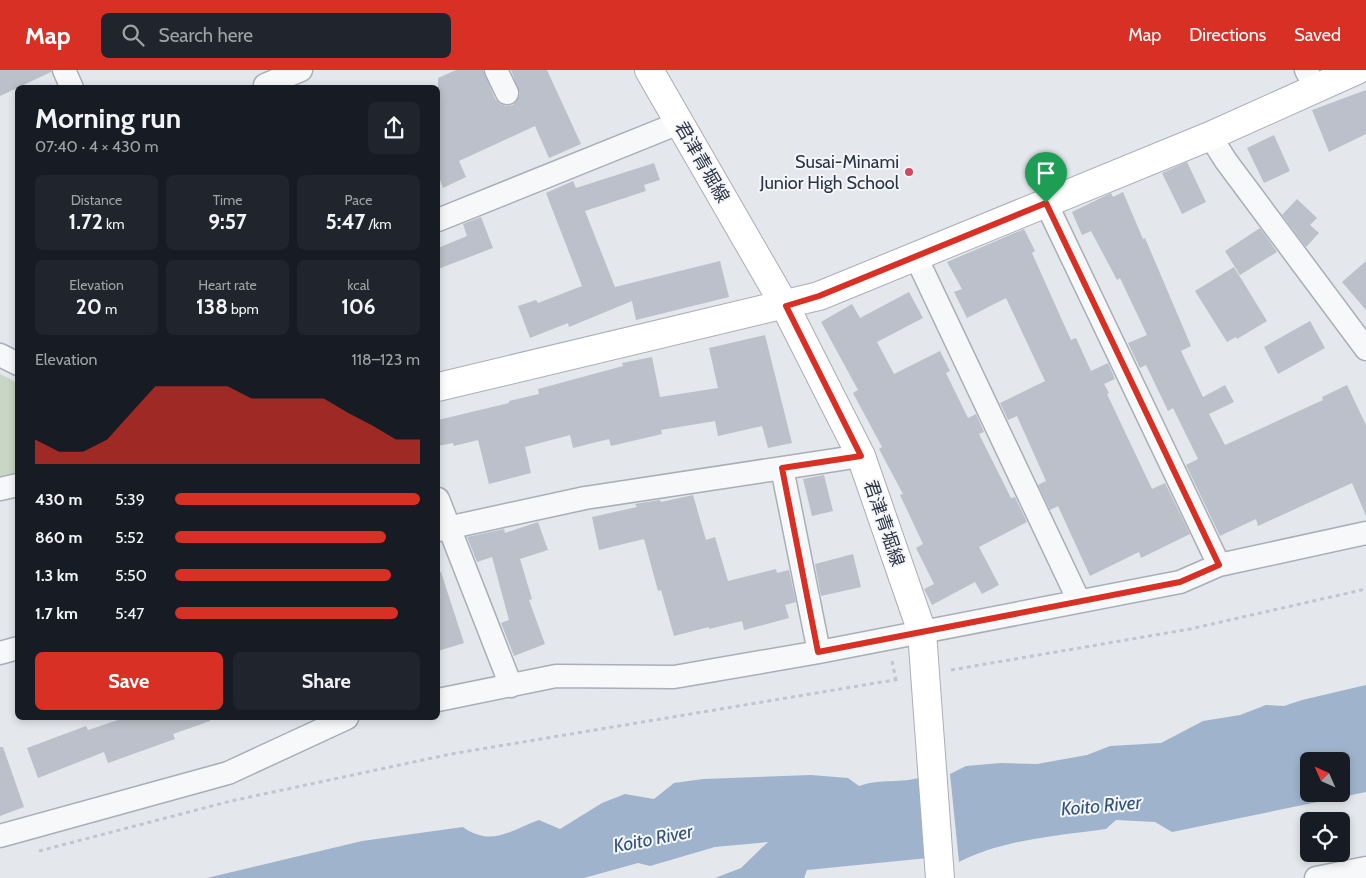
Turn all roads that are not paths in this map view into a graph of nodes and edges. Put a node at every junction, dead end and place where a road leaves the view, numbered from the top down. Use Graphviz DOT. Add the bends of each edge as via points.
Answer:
graph roads {
  1 [pos="64,70"];
  2 [pos="301,70"];
  3 [pos="496,70"];
  4 [pos="648,70"];
  5 [pos="1357,70"];
  6 [pos="1310,79"];
  7 [pos="263,81"];
  8 [pos="71,85"];
  9 [pos="508,93"];
  10 [pos="679,123"];
  11 [pos="1210,136"];
  12 [pos="1046,203"];
  13 [pos="440,219"];
  14 [pos="916,257"];
  15 [pos="786,306"];
  16 [pos="1366,350"];
  17 [pos="0,355"];
  18 [pos="15,362"];
  19 [pos="440,387"];
  20 [pos="861,456"];
  21 [pos="782,468"];
  22 [pos="15,486"];
  23 [pos="0,489"];
  24 [pos="440,511"];
  25 [pos="443,528"];
  26 [pos="1366,533"];
  27 [pos="1219,565"];
  28 [pos="1079,601"];
  29 [pos="922,632"];
  30 [pos="15,649"];
  31 [pos="818,652"];
  32 [pos="0,653"];
  33 [pos="511,686"];
  34 [pos="440,700"];
  35 [pos="343,720"];
  36 [pos="0,836"];
  37 [pos="1366,868"];
  38 [pos="1343,876"];
  39 [pos="940,878"];
  40 [pos="1316,878"];
  1 -- 8 [label="street"];
  2 -- 7 [label="street"];
  3 -- 9 [label="street"];
  4 -- 10 [label="street, 君津青堀線"];
  5 -- 6 [label="street"];
  6 -- 11 [label="street"];
  10 -- 13 [label="street"];
  10 -- 15 [label="street, 君津青堀線"];
  11 -- 12 [label="street"];
  11 -- 16 [label="street"];
  12 -- 14 [label="street"];
  12 -- 27 [label="street"];
  14 -- 15 [label="street"];
  14 -- 28 [label="street"];
  15 -- 19 [label="street"];
  15 -- 20 [label="street, 君津青堀線"];
  17 -- 18 [label="street"];
  20 -- 21 [label="street"];
  20 -- 29 [label="street, 君津青堀線"];
  21 -- 25 [label="street" via="585,498"];
  21 -- 31 [label="street"];
  22 -- 23 [label="street"];
  24 -- 25 [label="street"];
  25 -- 33 [label="street"];
  26 -- 27 [label="street"];
  27 -- 28 [label="street" via="1180,582"];
  28 -- 29 [label="street"];
  29 -- 31 [label="street"];
  29 -- 39 [label="street, 君津青堀線"];
  30 -- 32 [label="street"];
  31 -- 33 [label="street" via="674,677 556,676"];
  33 -- 34 [label="street"];
  35 -- 36 [label="street" via="228,773"];
  37 -- 38 [label="street"];
  38 -- 40 [label="street"];
}
